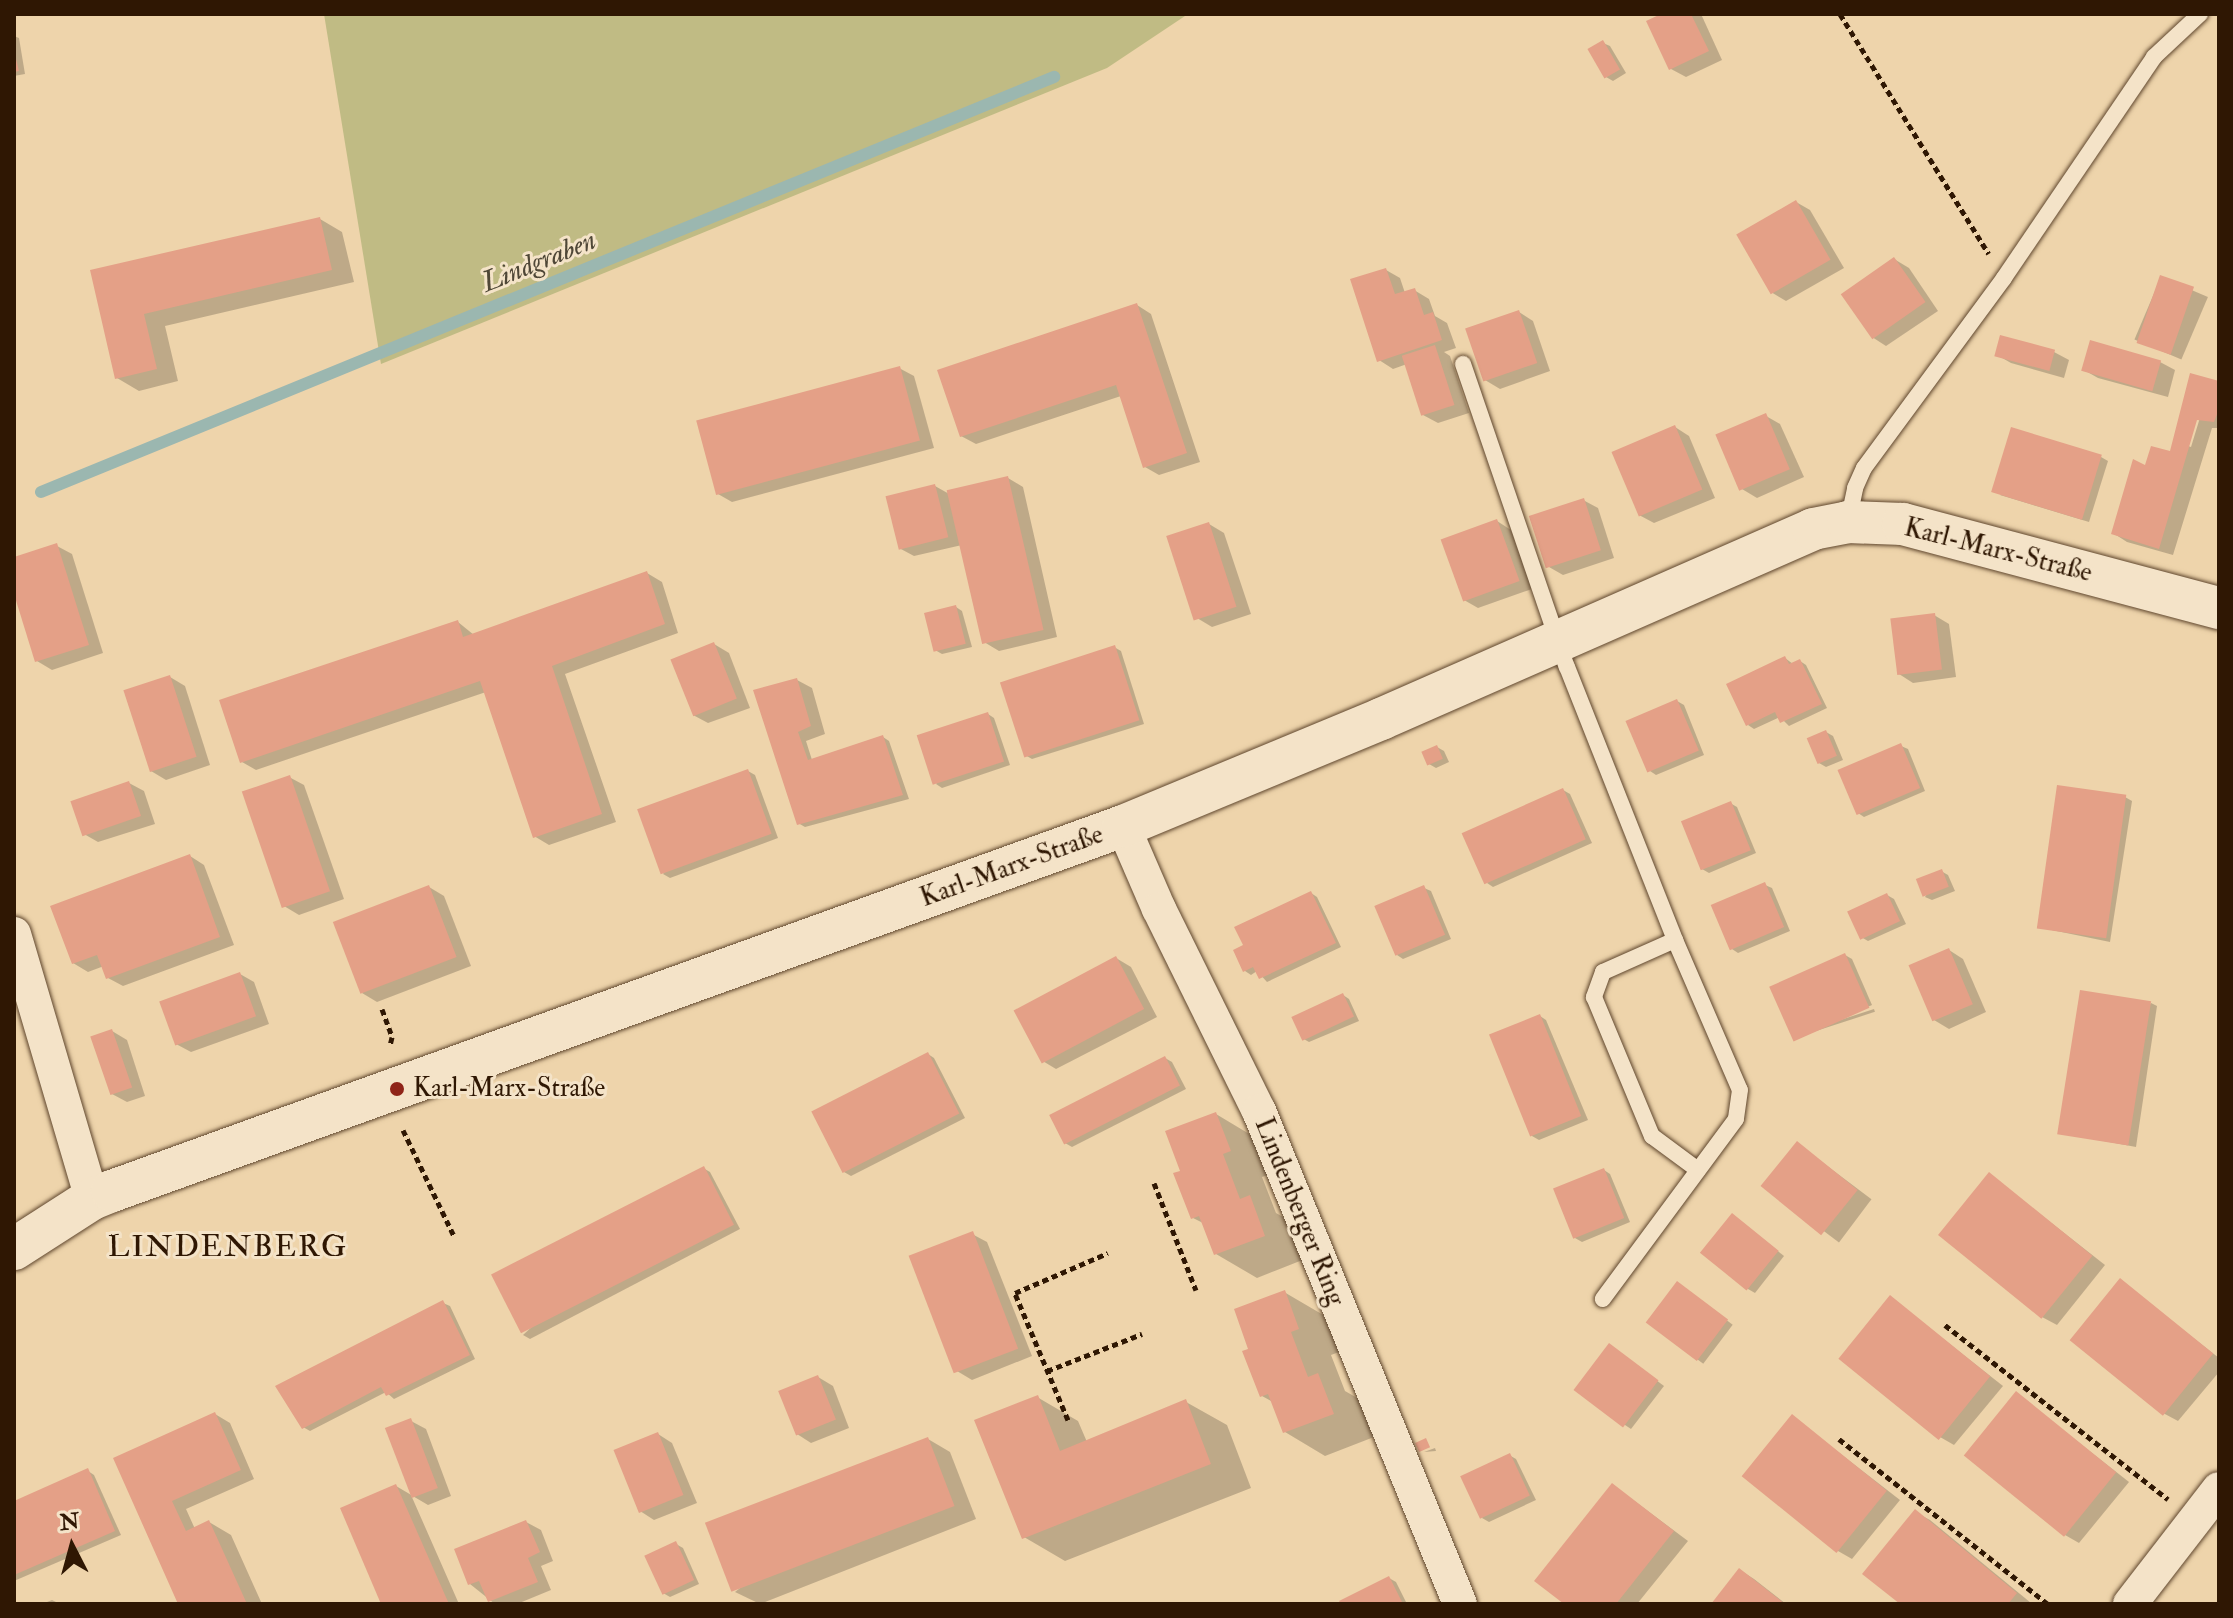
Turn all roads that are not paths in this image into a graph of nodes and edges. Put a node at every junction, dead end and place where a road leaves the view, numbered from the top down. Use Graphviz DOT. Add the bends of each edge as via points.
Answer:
graph roads {
  1 [pos="2200,14"];
  2 [pos="1463,364"];
  3 [pos="1848,522"];
  4 [pos="2219,608"];
  5 [pos="1557,640"];
  6 [pos="1123,826"];
  7 [pos="14,934"];
  8 [pos="1675,940"];
  9 [pos="1698,1170"];
  10 [pos="92,1199"];
  11 [pos="14,1249"];
  12 [pos="1603,1299"];
  13 [pos="2219,1489"];
  14 [pos="1460,1604"];
  15 [pos="2130,1604"];
  1 -- 3 [label="lane" via="2154,57 2004,278 1864,468"];
  2 -- 5 [label="lane"];
  3 -- 4 [label="street, Karl-Marx-Straße" via="1939,531"];
  3 -- 5 [label="street, Karl-Marx-Straße" via="1813,529"];
  5 -- 6 [label="street, Karl-Marx-Straße"];
  5 -- 8 [label="lane"];
  6 -- 10 [label="street, Karl-Marx-Straße"];
  6 -- 14 [label="street, Lindenberger Ring" via="1259,1111"];
  7 -- 10 [label="street"];
  8 -- 9 [label="lane" via="1740,1090 1736,1119"];
  8 -- 9 [label="lane" via="1603,972 1594,997 1652,1136"];
  9 -- 12 [label="lane"];
  10 -- 11 [label="street, Karl-Marx-Straße"];
  13 -- 15 [label="street"];
}
